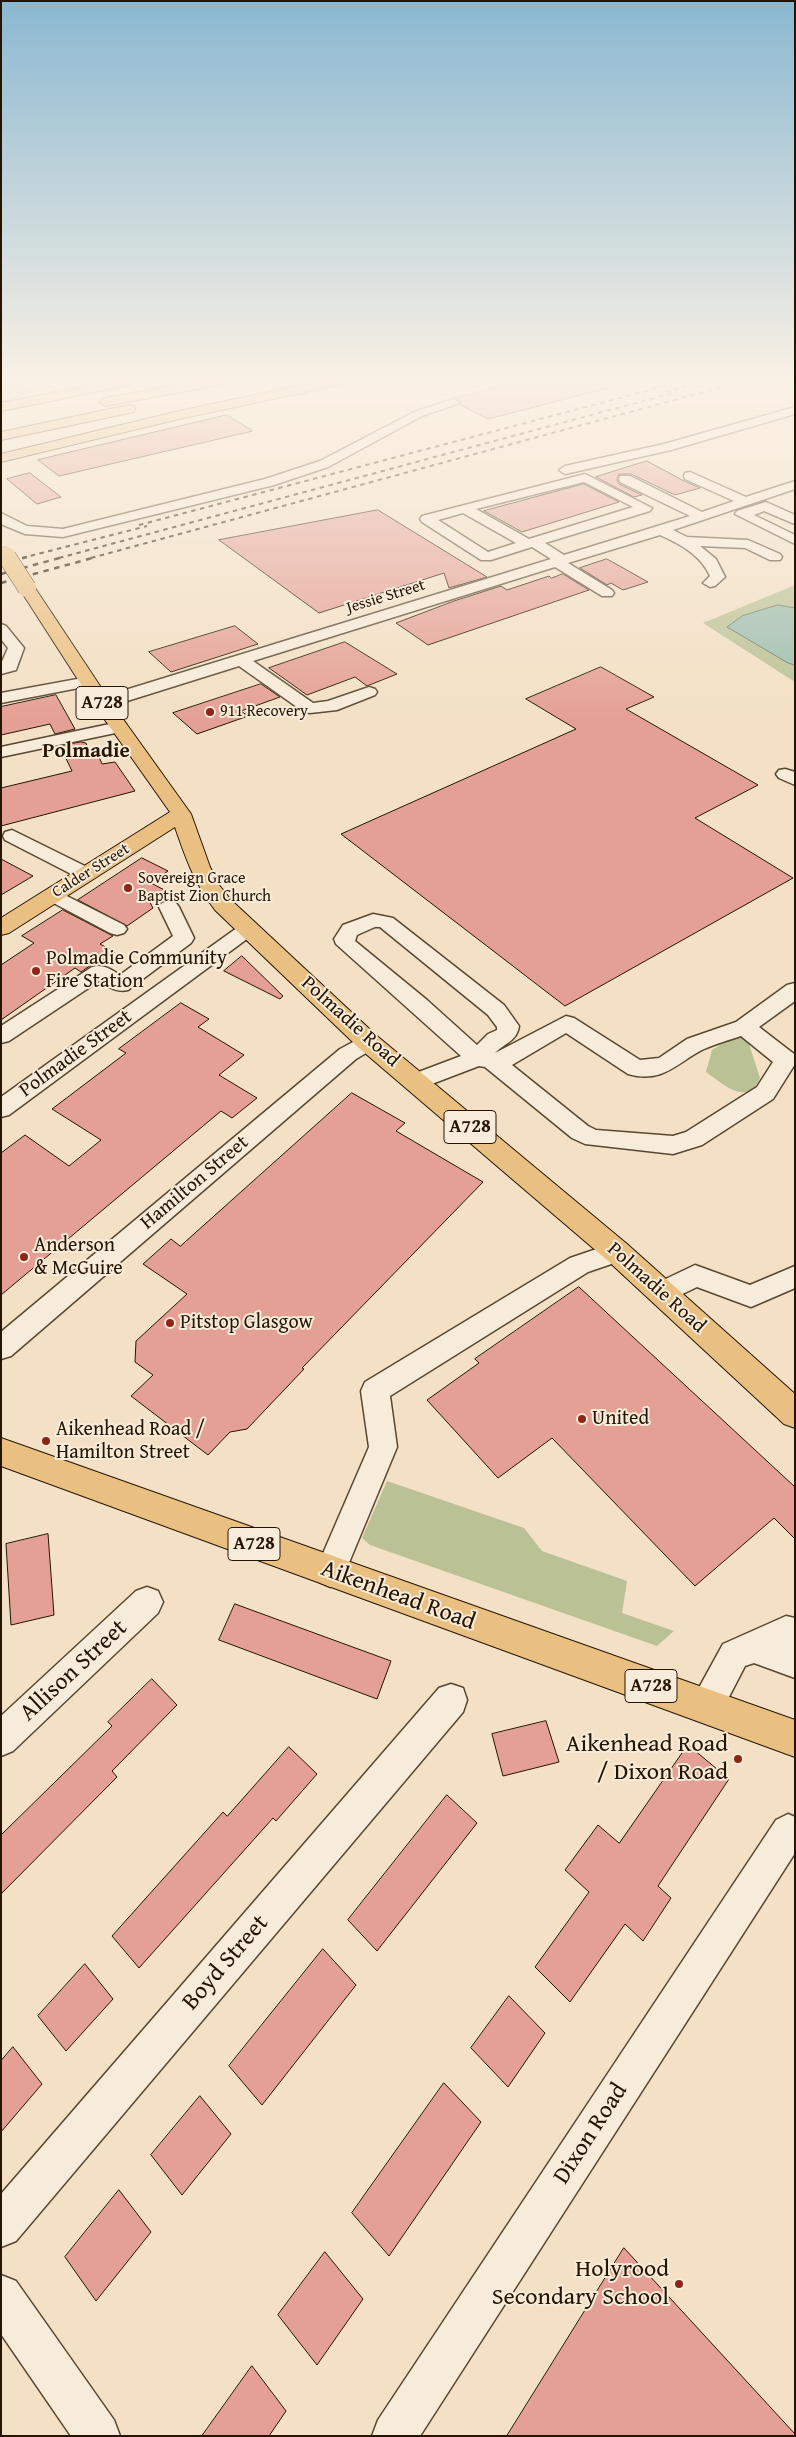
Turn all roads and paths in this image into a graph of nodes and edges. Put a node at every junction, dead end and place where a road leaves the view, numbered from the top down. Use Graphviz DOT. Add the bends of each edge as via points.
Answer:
graph roads {
  1 [pos="222,494"];
  2 [pos="522,494"];
  3 [pos="614,494"];
  4 [pos="655,494"];
  5 [pos="728,494"];
  6 [pos="779,494"];
  7 [pos="787,494"];
  8 [pos="744,501"];
  9 [pos="765,507"];
  10 [pos="464,508"];
  11 [pos="655,516"];
  12 [pos="700,516"];
  13 [pos="1,517"];
  14 [pos="795,520"];
  15 [pos="795,540"];
  16 [pos="685,541"];
  17 [pos="531,543"];
  18 [pos="2,552"];
  19 [pos="775,557"];
  20 [pos="559,561"];
  21 [pos="710,583"];
  22 [pos="607,593"];
  23 [pos="1,629"];
  24 [pos="241,660"];
  25 [pos="1,669"];
  26 [pos="1,681"];
  27 [pos="88,682"];
  28 [pos="369,692"];
  29 [pos="4,698"];
  30 [pos="102,703"];
  31 [pos="119,727"];
  32 [pos="1,752"];
  33 [pos="181,814"];
  34 [pos="12,836"];
  35 [pos="86,874"];
  36 [pos="53,895"];
  37 [pos="169,906"];
  38 [pos="1,928"];
  39 [pos="248,929"];
  40 [pos="117,930"];
  41 [pos="795,990"];
  42 [pos="744,1027"];
  43 [pos="1,1036"];
  44 [pos="368,1042"];
  45 [pos="486,1060"];
  46 [pos="416,1082"];
  47 [pos="1,1109"];
  48 [pos="617,1252"];
  49 [pos="795,1276"];
  50 [pos="662,1293"];
  51 [pos="1,1348"];
  52 [pos="795,1414"];
  53 [pos="1,1452"];
  54 [pos="330,1572"];
  55 [pos="147,1602"];
  56 [pos="795,1634"];
  57 [pos="754,1647"];
  58 [pos="795,1662"];
  59 [pos="451,1700"];
  60 [pos="706,1706"];
  61 [pos="795,1738"];
  62 [pos="1,1739"];
  63 [pos="788,1832"];
  64 [pos="1,2226"];
  65 [pos="1,2296"];
  66 [pos="98,2436"];
  67 [pos="394,2436"];
  1 -- 13 [label="street" via="63,533 25,530"];
  2 -- 10 [label="street"];
  3 -- 11 [label="street"];
  4 -- 12 [label="street"];
  5 -- 8 [label="street"];
  6 -- 8 [label="street, Jessie Street"];
  7 -- 9 [label="street"];
  8 -- 12 [label="street, Jessie Street"];
  9 -- 14 [label="street"];
  9 -- 15 [label="street" via="742,514"];
  10 -- 17 [label="street"];
  10 -- 17 [label="street" via="427,519 486,556"];
  11 -- 12 [label="street, Jessie Street" via="680,524"];
  11 -- 16 [label="street"];
  11 -- 17 [label="street"];
  11 -- 20 [label="street, Jessie Street"];
  16 -- 19 [label="street" via="740,543"];
  16 -- 21 [label="street" via="711,562 718,577"];
  17 -- 20 [label="street"];
  18 -- 27 [label="main road, Polmadie Road / A728, bridge"];
  20 -- 22 [label="street"];
  20 -- 24 [label="street, Jessie Street"];
  23 -- 25 [label="street" via="16,648 10,667"];
  24 -- 28 [label="street" via="310,708 331,706"];
  24 -- 30 [label="street, Jessie Street"];
  26 -- 29 [label="street"];
  27 -- 29 [label="street"];
  27 -- 30 [label="main road, Polmadie Road / A728"];
  30 -- 31 [label="main road, Polmadie Road / A728"];
  31 -- 32 [label="street"];
  31 -- 33 [label="main road, Polmadie Road / A728"];
  33 -- 35 [label="main road, Calder Street"];
  33 -- 39 [label="main road, Polmadie Road / A728" via="209,887"];
  34 -- 35 [label="street"];
  35 -- 36 [label="main road, Calder Street"];
  36 -- 38 [label="main road, Calder Street"];
  36 -- 40 [label="street"];
  37 -- 43 [label="street" via="184,938 122,984 99,972"];
  39 -- 44 [label="main road, Polmadie Road / A728"];
  39 -- 47 [label="street, Polmadie Street"];
  41 -- 42 [label="street"];
  42 -- 45 [label="street" via="695,1044 664,1065 636,1068 566,1023"];
  42 -- 45 [label="street" via="786,1060 765,1093 694,1139 673,1145 586,1135"];
  44 -- 46 [label="main road, Polmadie Road / A728"];
  44 -- 51 [label="street, Hamilton Street" via="348,1054"];
  45 -- 45 [label="street" via="346,944 345,935 366,922 386,922 496,1010 508,1026 507,1034 496,1039"];
  45 -- 46 [label="street"];
  46 -- 48 [label="main road, Polmadie Road / A728"];
  48 -- 50 [label="main road, Polmadie Road / A728"];
  48 -- 54 [label="street" via="579,1265 375,1391 383,1447"];
  49 -- 50 [label="street" via="751,1296 694,1275"];
  50 -- 52 [label="main road, Polmadie Road / A728"];
  53 -- 54 [label="main road, Aikenhead Road / A728"];
  54 -- 60 [label="main road, Aikenhead Road / A728"];
  55 -- 62 [label="street, Allison Street"];
  56 -- 57 [label="street" via="786,1632"];
  57 -- 58 [label="street"];
  57 -- 60 [label="street" via="734,1655"];
  59 -- 64 [label="street, Boyd Street"];
  60 -- 61 [label="main road, Aikenhead Road / A728"];
  63 -- 67 [label="street, Dixon Road"];
  65 -- 66 [label="street"];
}
